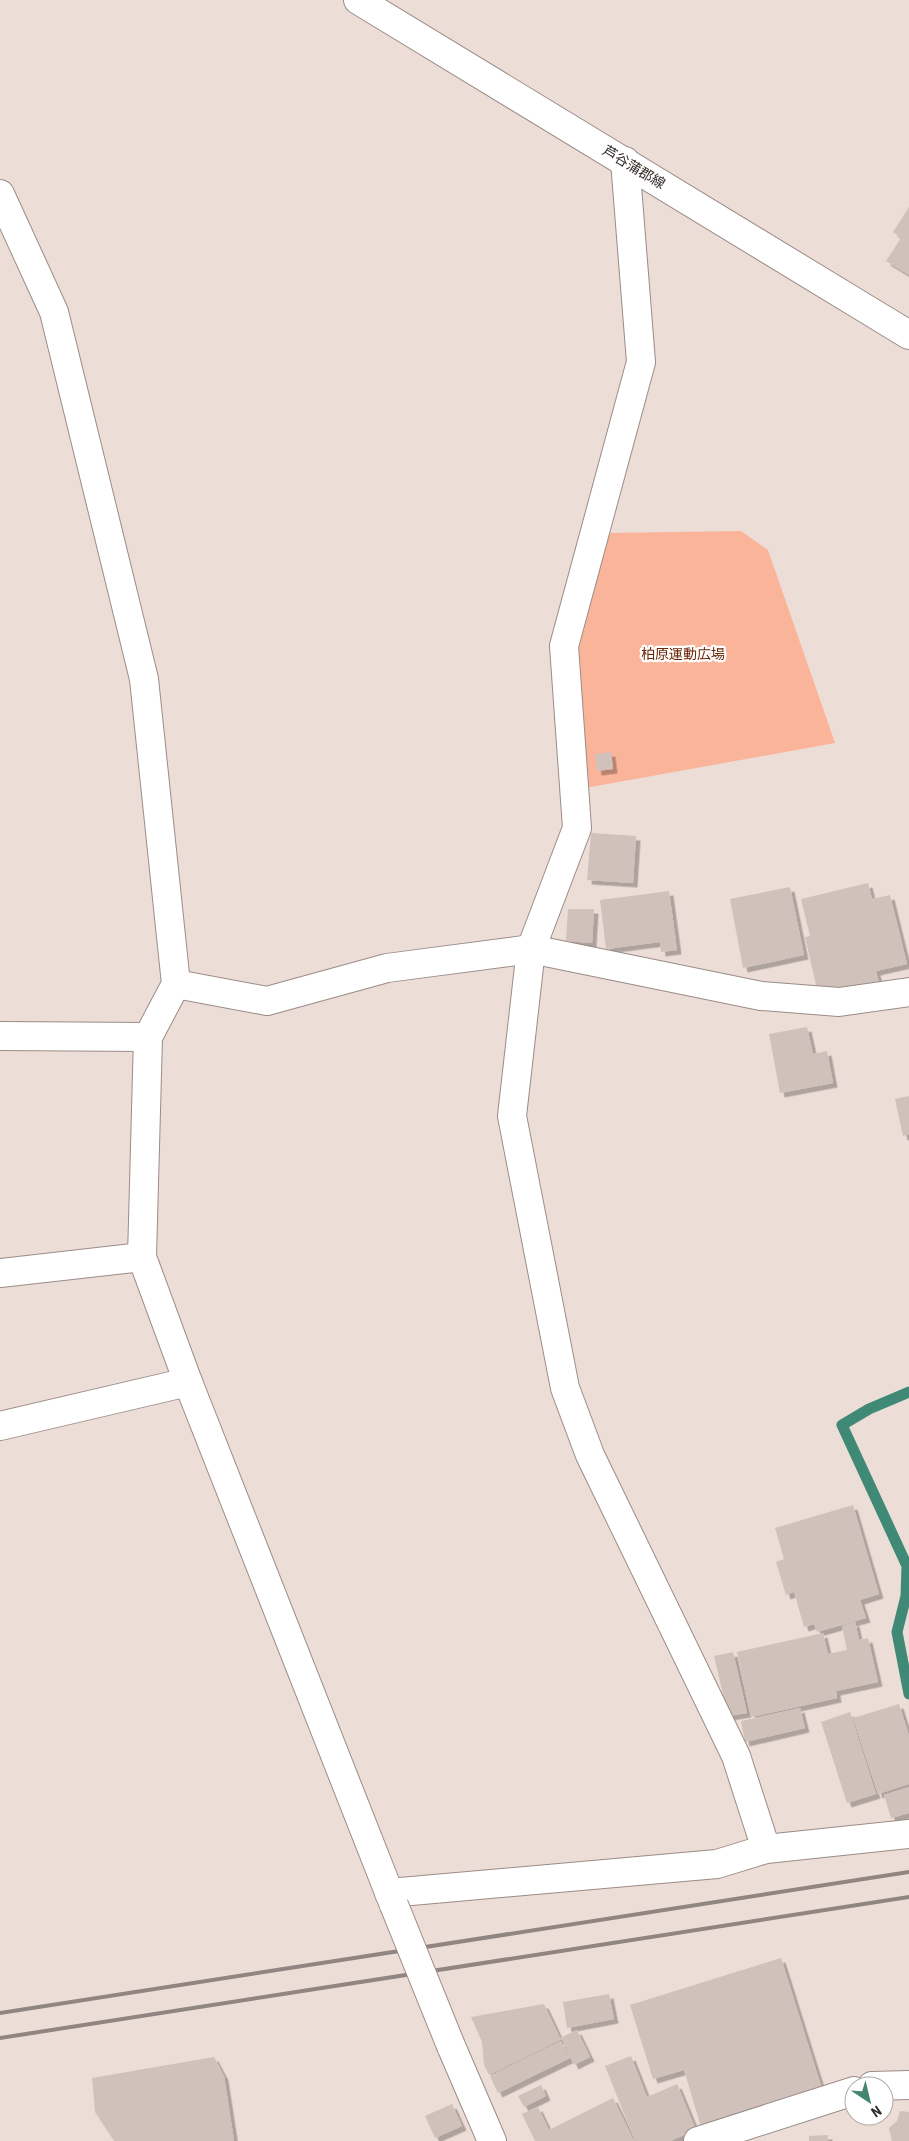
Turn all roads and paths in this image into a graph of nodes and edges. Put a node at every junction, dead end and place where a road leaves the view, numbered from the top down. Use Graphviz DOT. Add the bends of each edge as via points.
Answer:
graph roads {
  1 [pos="358,0"];
  2 [pos="624,161"];
  3 [pos="0,194"];
  4 [pos="909,335"];
  5 [pos="531,949"];
  6 [pos="176,984"];
  7 [pos="909,992"];
  8 [pos="0,1036"];
  9 [pos="148,1036"];
  10 [pos="142,1257"];
  11 [pos="0,1274"];
  12 [pos="188,1382"];
  13 [pos="0,1426"];
  14 [pos="909,1834"];
  15 [pos="766,1849"];
  16 [pos="391,1899"];
  17 [pos="894,2085"];
  18 [pos="909,2085"];
  19 [pos="844,2095"];
  20 [pos="492,2141"];
  21 [pos="698,2141"];
  1 -- 2 [label="street, 芦谷蒲郡線"];
  2 -- 4 [label="street, 芦谷蒲郡線"];
  2 -- 5 [label="street" via="640,362 564,646 577,828"];
  3 -- 6 [label="street" via="54,312 144,678"];
  5 -- 6 [label="street" via="388,968 266,1001"];
  5 -- 7 [label="street" via="761,996 839,1002"];
  5 -- 15 [label="street" via="512,1116 565,1388 590,1455 736,1756"];
  6 -- 9 [label="street"];
  8 -- 9 [label="street"];
  9 -- 10 [label="street"];
  10 -- 11 [label="street"];
  10 -- 12 [label="street"];
  12 -- 13 [label="street"];
  12 -- 16 [label="street"];
  14 -- 15 [label="street"];
  15 -- 16 [label="street" via="718,1864"];
  16 -- 20 [label="street, bridge"];
  17 -- 18 [label="street"];
  19 -- 21 [label="street"];
}
